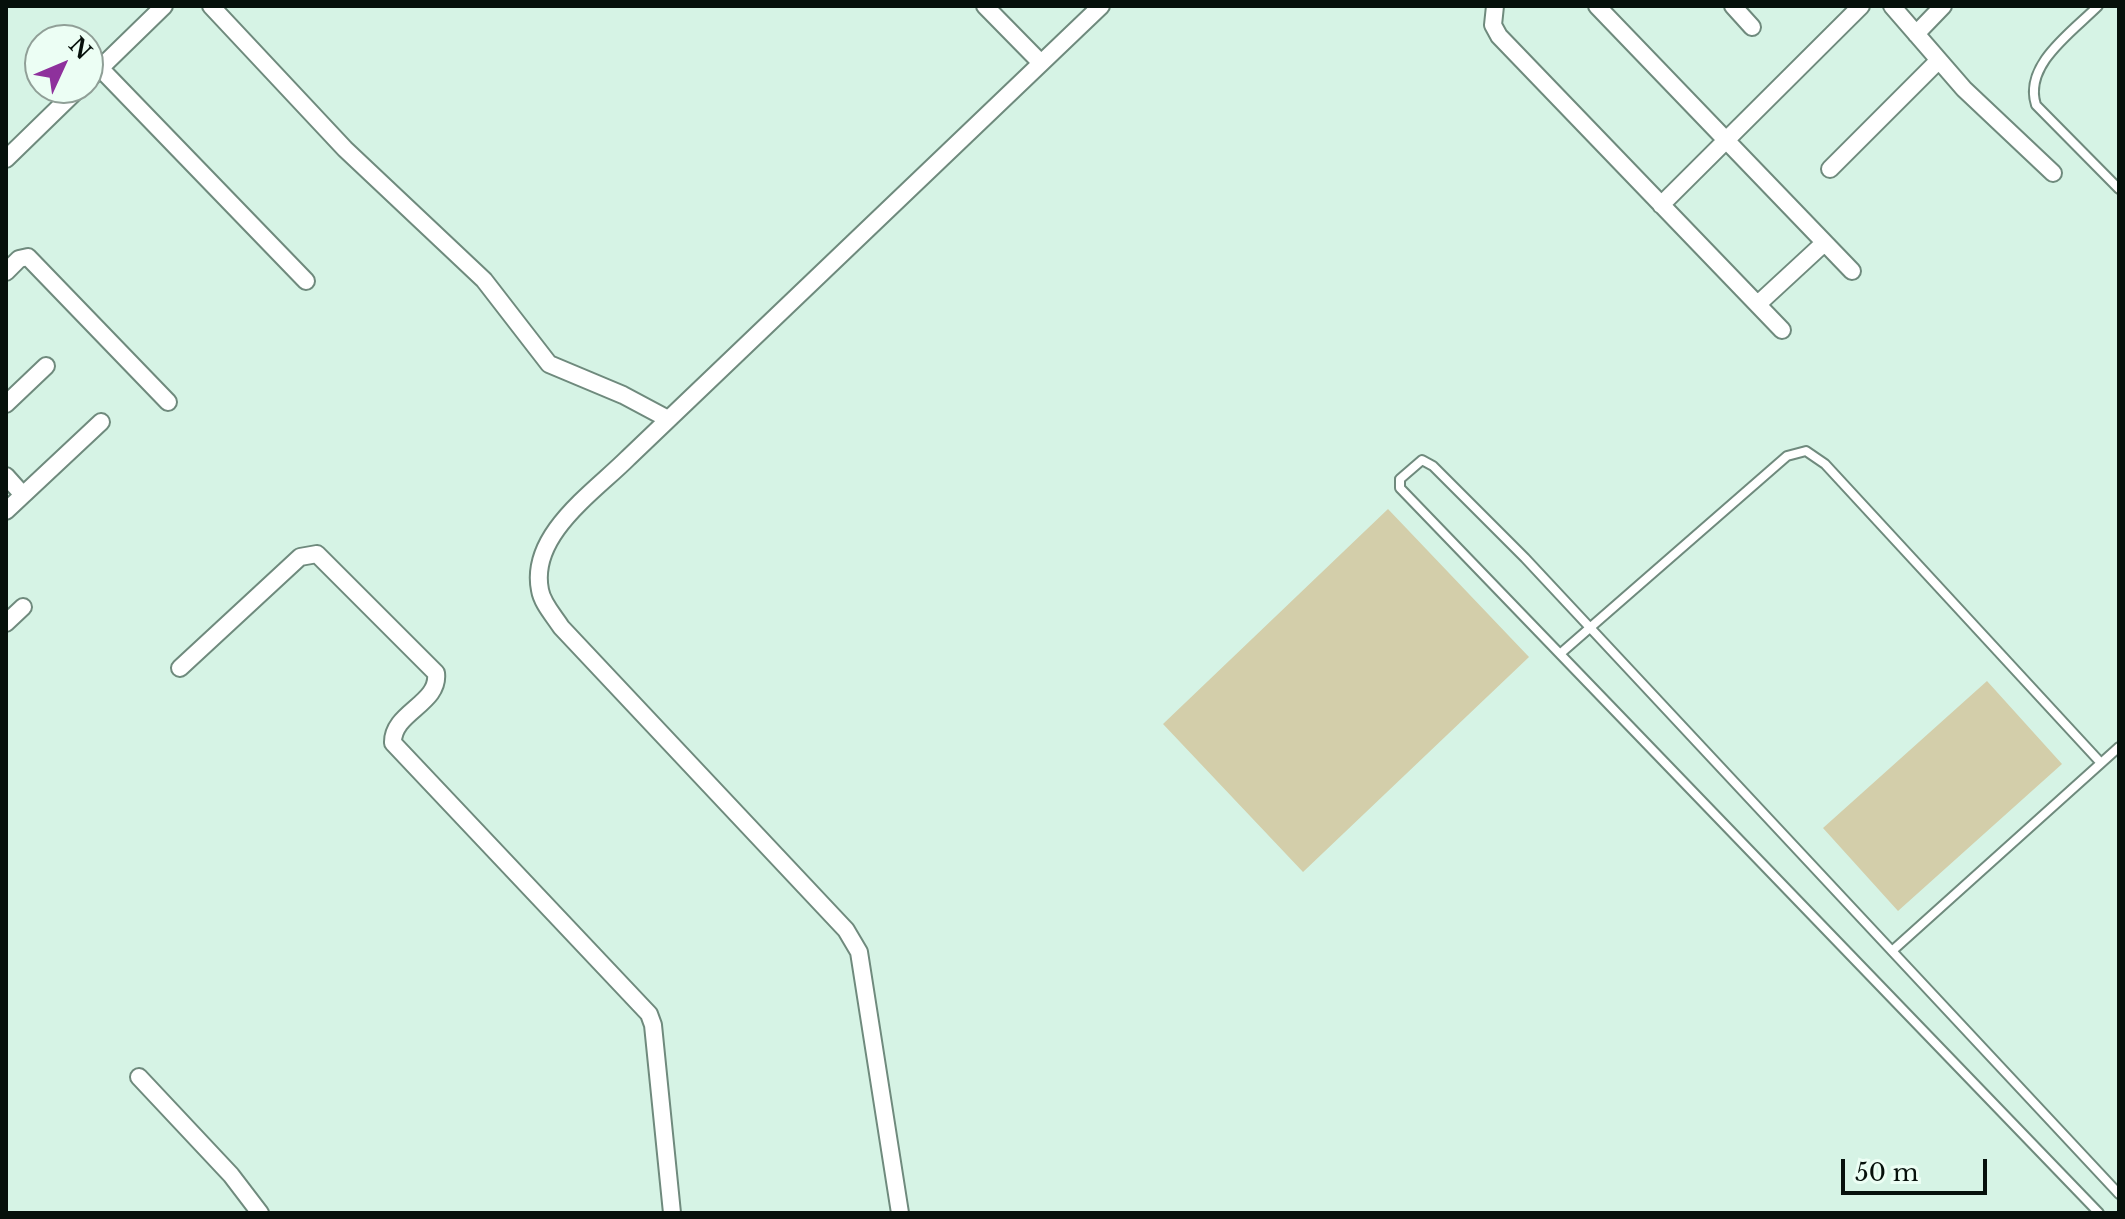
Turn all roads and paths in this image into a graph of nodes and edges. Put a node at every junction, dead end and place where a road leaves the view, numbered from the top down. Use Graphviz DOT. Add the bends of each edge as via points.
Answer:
graph roads {
  1 [pos="164,6"];
  2 [pos="211,6"];
  3 [pos="985,6"];
  4 [pos="1101,6"];
  5 [pos="1495,6"];
  6 [pos="1597,6"];
  7 [pos="1733,6"];
  8 [pos="1861,6"];
  9 [pos="1892,6"];
  10 [pos="1943,6"];
  11 [pos="2098,6"];
  12 [pos="1752,27"];
  13 [pos="1916,34"];
  14 [pos="1938,61"];
  15 [pos="1041,63"];
  16 [pos="104,64"];
  17 [pos="104,84"];
  18 [pos="63,104"];
  19 [pos="1727,141"];
  20 [pos="6,159"];
  21 [pos="1830,169"];
  22 [pos="2053,173"];
  23 [pos="2119,189"];
  24 [pos="1661,205"];
  25 [pos="1823,244"];
  26 [pos="1852,271"];
  27 [pos="6,272"];
  28 [pos="306,281"];
  29 [pos="1758,304"];
  30 [pos="1782,330"];
  31 [pos="46,366"];
  32 [pos="168,402"];
  33 [pos="6,404"];
  34 [pos="668,419"];
  35 [pos="101,422"];
  36 [pos="6,476"];
  37 [pos="23,495"];
  38 [pos="6,511"];
  39 [pos="23,607"];
  40 [pos="6,623"];
  41 [pos="1590,628"];
  42 [pos="1561,653"];
  43 [pos="180,668"];
  44 [pos="2119,747"];
  45 [pos="2101,763"];
  46 [pos="1892,951"];
  47 [pos="139,1077"];
  48 [pos="2119,1194"];
  49 [pos="260,1213"];
  50 [pos="672,1213"];
  51 [pos="900,1213"];
  52 [pos="2099,1213"];
  1 -- 16 [label="street"];
  2 -- 34 [label="street" via="345,149 476,272 549,364"];
  3 -- 15 [label="street"];
  4 -- 15 [label="street"];
  5 -- 24 [label="street" via="1493,25 1499,36"];
  6 -- 19 [label="street"];
  7 -- 12 [label="street"];
  8 -- 19 [label="street"];
  9 -- 13 [label="street"];
  10 -- 13 [label="street"];
  11 -- 23 [label="lane" via="2035,74 2032,92 2036,105"];
  13 -- 14 [label="street"];
  14 -- 21 [label="street"];
  14 -- 22 [label="street"];
  15 -- 34 [label="street"];
  17 -- 28 [label="street"];
  18 -- 20 [label="street"];
  19 -- 24 [label="street"];
  19 -- 25 [label="street"];
  24 -- 29 [label="street"];
  25 -- 26 [label="street"];
  25 -- 29 [label="street"];
  27 -- 32 [label="street" via="28,257"];
  29 -- 30 [label="street"];
  31 -- 33 [label="street"];
  34 -- 51 [label="street" via="556,531 538,565 540,593 602,675 846,930 859,952"];
  35 -- 37 [label="street"];
  36 -- 37 [label="street"];
  37 -- 38 [label="street"];
  39 -- 40 [label="street"];
  41 -- 42 [label="lane"];
  41 -- 42 [label="lane" via="1433,466 1422,460 1400,479 1400,488"];
  41 -- 45 [label="lane" via="1787,456 1806,451 1825,464"];
  41 -- 46 [label="lane"];
  42 -- 52 [label="lane"];
  43 -- 50 [label="street" via="310,553 317,554 436,673 437,684 400,723 393,743 649,1014"];
  44 -- 45 [label="lane"];
  45 -- 46 [label="lane"];
  46 -- 48 [label="lane"];
  47 -- 49 [label="street"];
}
